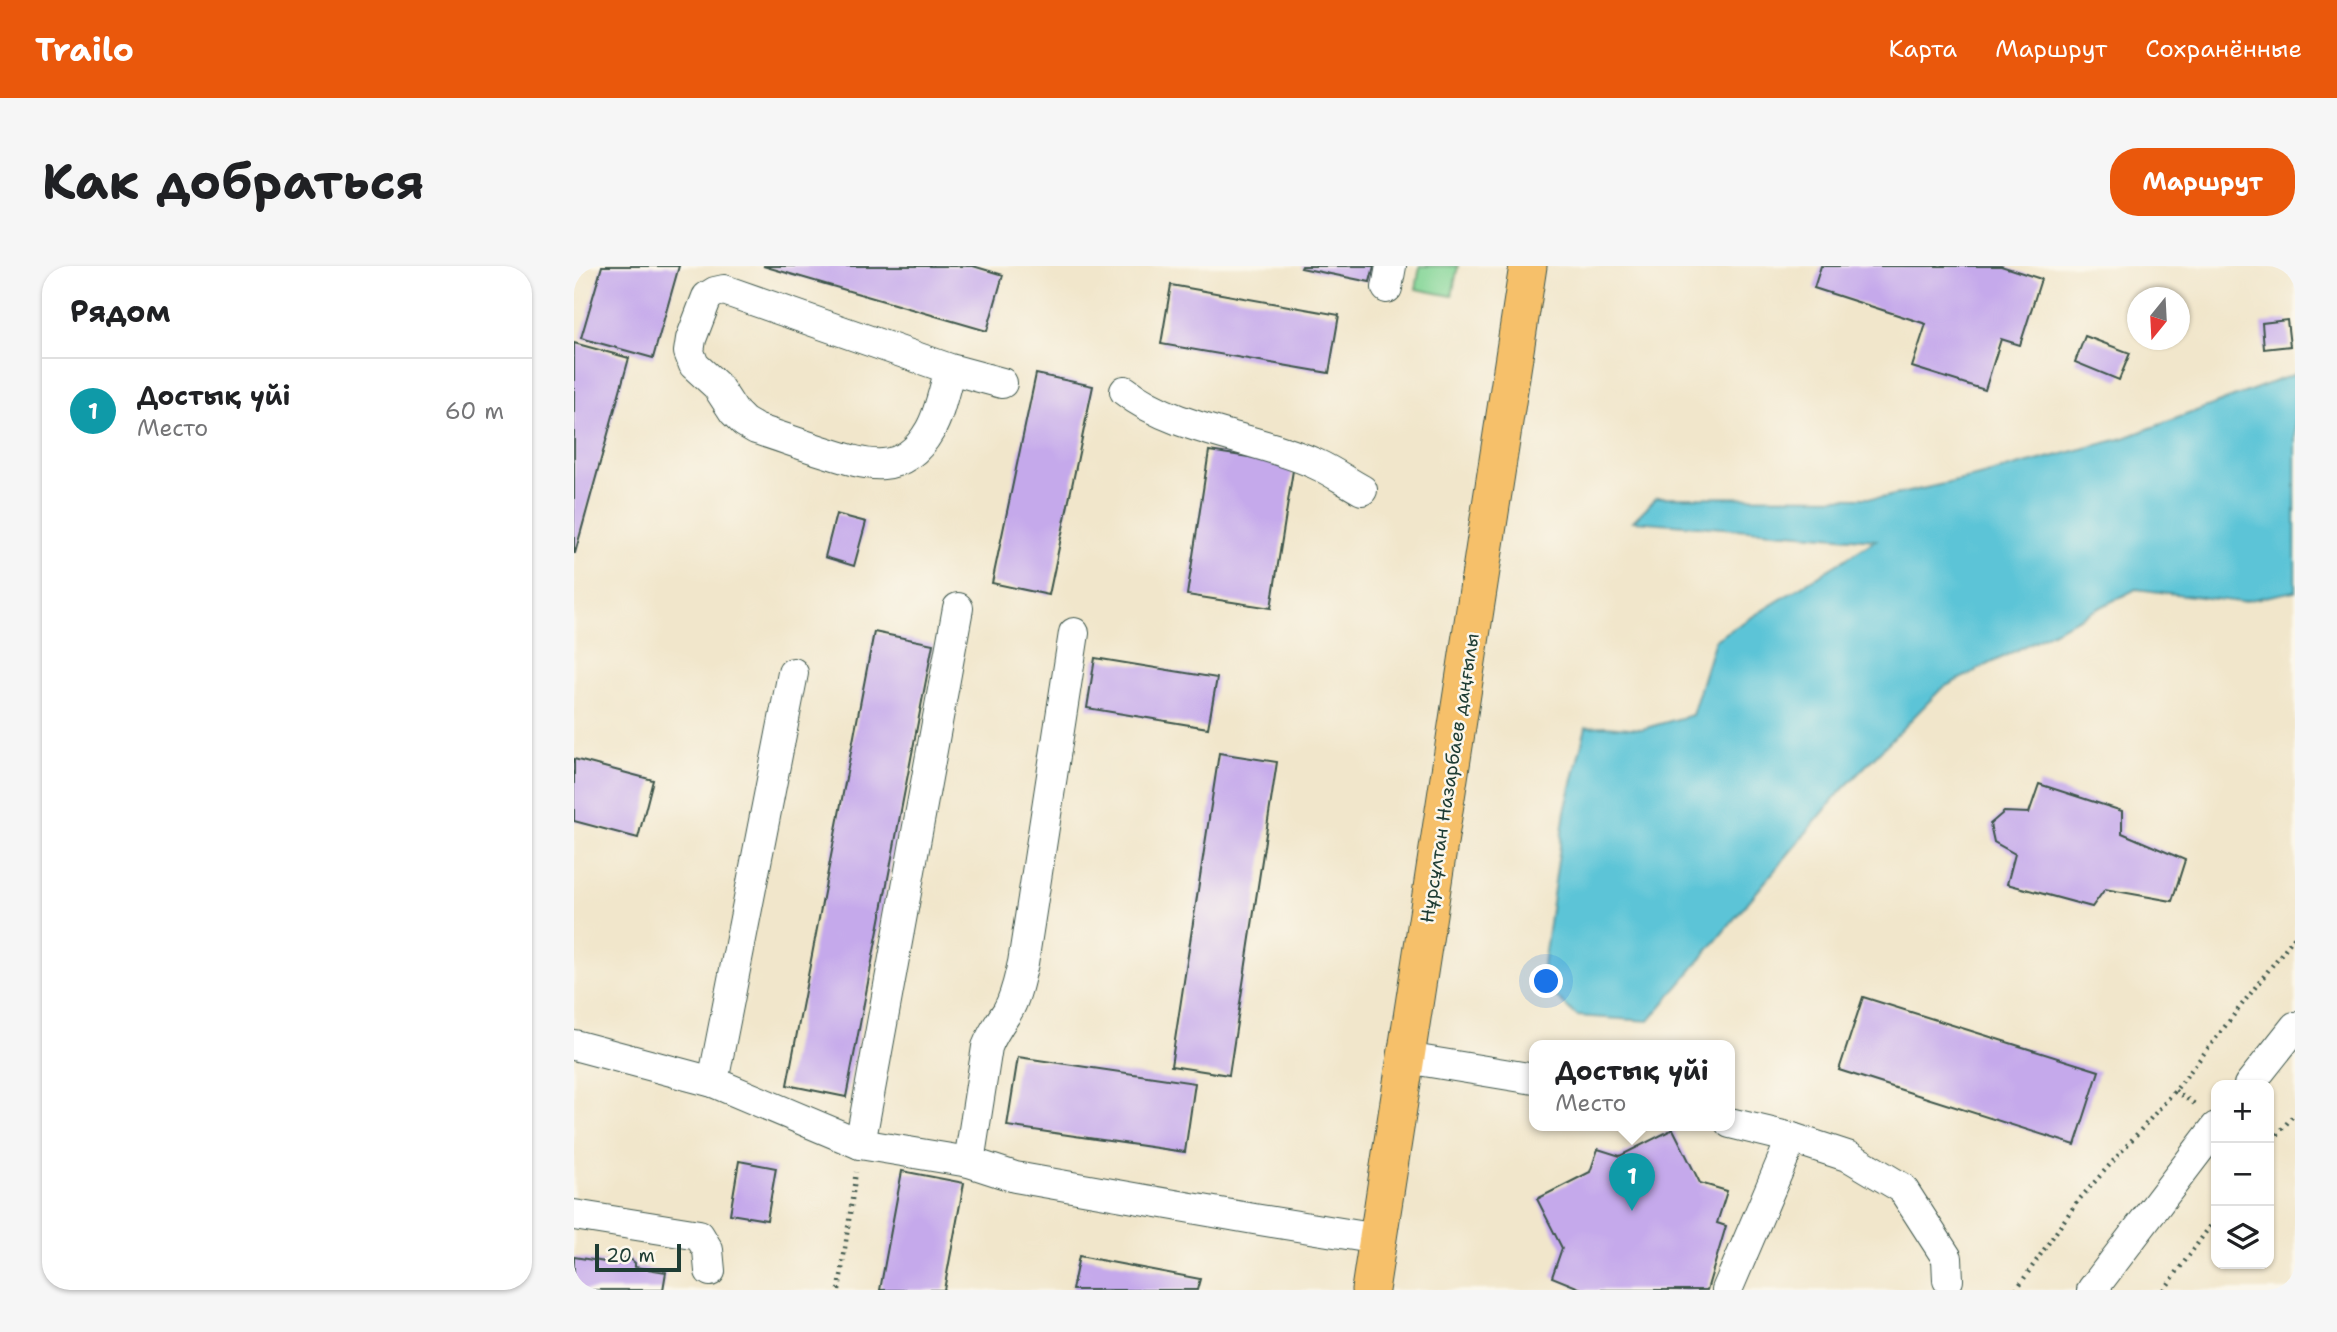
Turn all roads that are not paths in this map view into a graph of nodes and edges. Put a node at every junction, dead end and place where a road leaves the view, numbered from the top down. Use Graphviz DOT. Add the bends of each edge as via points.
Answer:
graph roads {
  1 [pos="1528,266"];
  2 [pos="950,369"];
  3 [pos="1002,383"];
  4 [pos="1125,391"];
  5 [pos="1363,490"];
  6 [pos="958,608"];
  7 [pos="1074,633"];
  8 [pos="793,673"];
  9 [pos="2295,1027"];
  10 [pos="574,1045"];
  11 [pos="1406,1058"];
  12 [pos="1529,1078"];
  13 [pos="2253,1080"];
  14 [pos="713,1082"];
  15 [pos="1735,1125"];
  16 [pos="2211,1134"];
  17 [pos="1792,1138"];
  18 [pos="860,1144"];
  19 [pos="969,1162"];
  20 [pos="574,1215"];
  21 [pos="1378,1239"];
  22 [pos="709,1271"];
  23 [pos="1948,1280"];
  24 [pos="1370,1290"];
  25 [pos="1727,1290"];
  26 [pos="2092,1290"];
  1 -- 11 [label="main road, Нұрсұлтан Назарбаев даңғылы"];
  2 -- 2 [label="street" via="724,290 707,298 689,352 694,365 744,422 864,465 906,458 920,444 931,429"];
  2 -- 3 [label="street"];
  4 -- 5 [label="street" via="1172,418 1316,464"];
  6 -- 18 [label="street"];
  7 -- 19 [label="street" via="1023,963 1012,1000 987,1047"];
  8 -- 14 [label="street"];
  9 -- 13 [label="street"];
  10 -- 14 [label="street"];
  11 -- 12 [label="street"];
  11 -- 21 [label="main road, Нұрсұлтан Назарбаев даңғылы"];
  14 -- 18 [label="street"];
  15 -- 17 [label="street"];
  16 -- 26 [label="street"];
  17 -- 23 [label="street" via="1850,1157 1902,1188 1947,1258"];
  17 -- 25 [label="street"];
  18 -- 19 [label="street"];
  19 -- 21 [label="street" via="1015,1177"];
  20 -- 22 [label="street" via="699,1235 708,1250"];
  21 -- 24 [label="main road, Нұрсұлтан Назарбаев даңғылы"];
}
